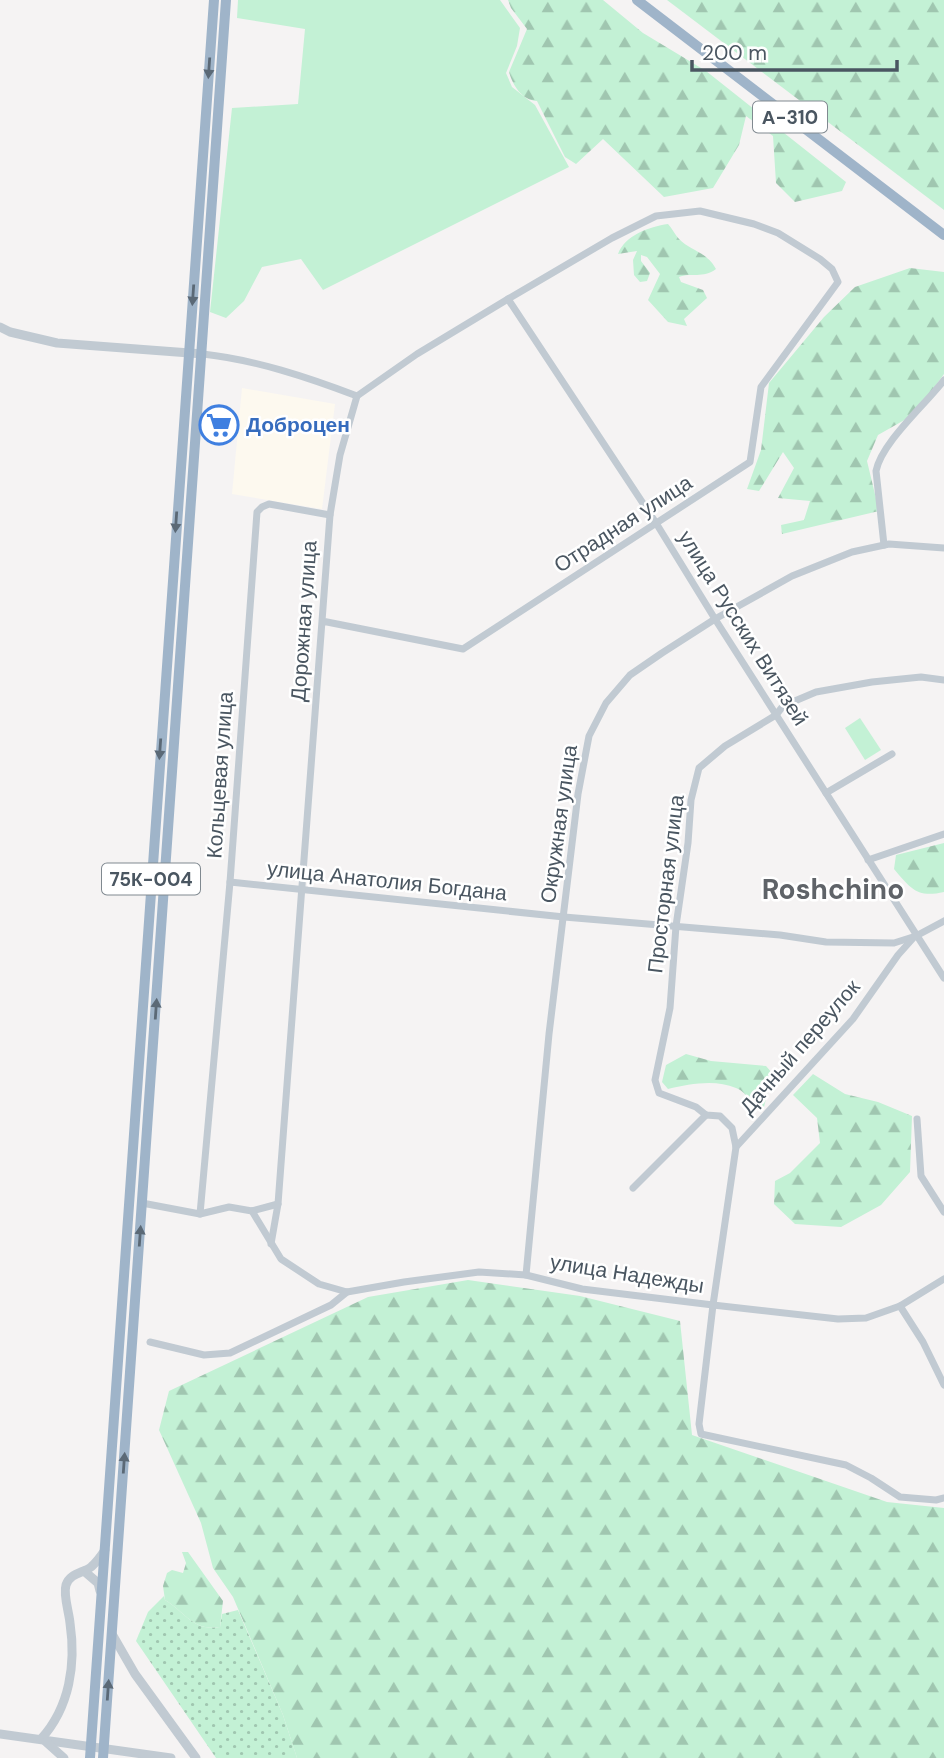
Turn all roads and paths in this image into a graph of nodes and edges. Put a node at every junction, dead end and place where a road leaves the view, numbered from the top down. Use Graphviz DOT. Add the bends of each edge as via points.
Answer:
graph roads {
  1 [pos="214,0"];
  2 [pos="226,0"];
  3 [pos="637,0"];
  4 [pos="944,235"];
  5 [pos="508,299"];
  6 [pos="0,327"];
  7 [pos="189,353"];
  8 [pos="202,354"];
  9 [pos="944,380"];
  10 [pos="357,396"];
  11 [pos="330,515"];
  12 [pos="656,523"];
  13 [pos="884,545"];
  14 [pos="944,548"];
  15 [pos="715,619"];
  16 [pos="322,621"];
  17 [pos="944,680"];
  18 [pos="776,715"];
  19 [pos="892,754"];
  20 [pos="826,793"];
  21 [pos="944,834"];
  22 [pos="868,860"];
  23 [pos="230,882"];
  24 [pos="302,890"];
  25 [pos="564,917"];
  26 [pos="944,921"];
  27 [pos="676,926"];
  28 [pos="916,936"];
  29 [pos="944,978"];
  30 [pos="706,1115"];
  31 [pos="917,1118"];
  32 [pos="736,1147"];
  33 [pos="633,1188"];
  34 [pos="142,1203"];
  35 [pos="278,1204"];
  36 [pos="252,1211"];
  37 [pos="944,1212"];
  38 [pos="200,1214"];
  39 [pos="271,1244"];
  40 [pos="526,1275"];
  41 [pos="944,1279"];
  42 [pos="347,1292"];
  43 [pos="713,1305"];
  44 [pos="900,1306"];
  45 [pos="150,1342"];
  46 [pos="944,1385"];
  47 [pos="944,1498"];
  48 [pos="105,1550"];
  49 [pos="84,1571"];
  50 [pos="102,1597"];
  51 [pos="111,1634"];
  52 [pos="0,1734"];
  53 [pos="41,1739"];
  54 [pos="90,1753"];
  55 [pos="103,1754"];
  56 [pos="139,1756"];
  57 [pos="64,1758"];
  58 [pos="171,1758"];
  59 [pos="195,1758"];
  1 -- 7 [label="highway, 75К-004, one-way"];
  2 -- 8 [label="highway, 75К-004"];
  3 -- 4 [label="highway, А-310"];
  5 -- 10 [label="street"];
  5 -- 12 [label="street, улица Русских Витязей"];
  5 -- 12 [label="street, Отрадная улица" via="656,216 700,211 778,233 832,269 838,282 761,387 750,462"];
  6 -- 7 [label="street" via="57,343"];
  7 -- 8 [label="street"];
  7 -- 48 [label="highway, 75К-004, one-way"];
  8 -- 10 [label="street" via="260,364"];
  34 -- 8 [label="highway, 75К-004, one-way"];
  9 -- 13 [label="street" via="877,463"];
  10 -- 11 [label="street, Дорожная улица"];
  11 -- 16 [label="street, Дорожная улица"];
  11 -- 23 [label="street, Кольцевая улица" via="269,504 257,513"];
  12 -- 15 [label="street, улица Русских Витязей"];
  12 -- 16 [label="street, Отрадная улица" via="463,649"];
  13 -- 14 [label="street, Окружная улица"];
  13 -- 15 [label="street, Окружная улица" via="852,552 792,576"];
  15 -- 18 [label="street, улица Русских Витязей"];
  15 -- 25 [label="street, Окружная улица" via="630,675 606,703 589,736"];
  16 -- 24 [label="street, Дорожная улица"];
  17 -- 18 [label="street, Просторная улица" via="921,677 816,692 783,706"];
  18 -- 20 [label="street, улица Русских Витязей"];
  18 -- 27 [label="street, Просторная улица" via="699,768"];
  19 -- 20 [label="street"];
  20 -- 22 [label="street, улица Русских Витязей"];
  21 -- 22 [label="street"];
  22 -- 28 [label="street, улица Русских Витязей"];
  23 -- 24 [label="street, улица Анатолия Богдана"];
  23 -- 38 [label="street, Кольцевая улица"];
  24 -- 25 [label="street, улица Анатолия Богдана"];
  24 -- 35 [label="street, Дорожная улица"];
  25 -- 27 [label="street, улица Анатолия Богдана"];
  25 -- 40 [label="street, Окружная улица"];
  26 -- 28 [label="street"];
  27 -- 28 [label="street, улица Анатолия Богдана" via="826,942 894,943"];
  27 -- 30 [label="street, Просторная улица" via="670,1008 655,1080 659,1093"];
  28 -- 29 [label="street, улица Русских Витязей"];
  28 -- 32 [label="street, Дачный переулок" via="853,1019"];
  30 -- 32 [label="street, Просторная улица" via="720,1116 732,1128"];
  30 -- 33 [label="street"];
  31 -- 37 [label="street" via="921,1176"];
  32 -- 43 [label="street"];
  34 -- 38 [label="street"];
  51 -- 34 [label="highway, 75К-004, one-way"];
  35 -- 36 [label="street"];
  35 -- 39 [label="street, Дорожная улица"];
  36 -- 38 [label="street" via="229,1207"];
  36 -- 39 [label="street, улица Надежды"];
  39 -- 42 [label="street, улица Надежды" via="282,1259 319,1284"];
  40 -- 42 [label="street, улица Надежды" via="480,1272"];
  40 -- 43 [label="street, улица Надежды" via="582,1289"];
  41 -- 44 [label="street, улица Надежды"];
  42 -- 45 [label="street, улица Надежды" via="331,1305 230,1353 204,1355"];
  43 -- 44 [label="street, улица Надежды" via="838,1319 866,1318"];
  43 -- 47 [label="street" via="701,1434 846,1465 900,1497"];
  44 -- 46 [label="street"];
  48 -- 49 [label="street"];
  48 -- 50 [label="highway, 75К-004"];
  49 -- 50 [label="street" via="98,1583"];
  49 -- 53 [label="street" via="70,1578 65,1587 73,1672 61,1710"];
  50 -- 54 [label="highway, 75К-004"];
  55 -- 51 [label="highway, 75К-004, one-way"];
  51 -- 59 [label="street"];
  52 -- 53 [label="street"];
  53 -- 54 [label="street"];
  53 -- 57 [label="street"];
  54 -- 55 [label="street"];
  55 -- 56 [label="street"];
  56 -- 58 [label="street"];
}
